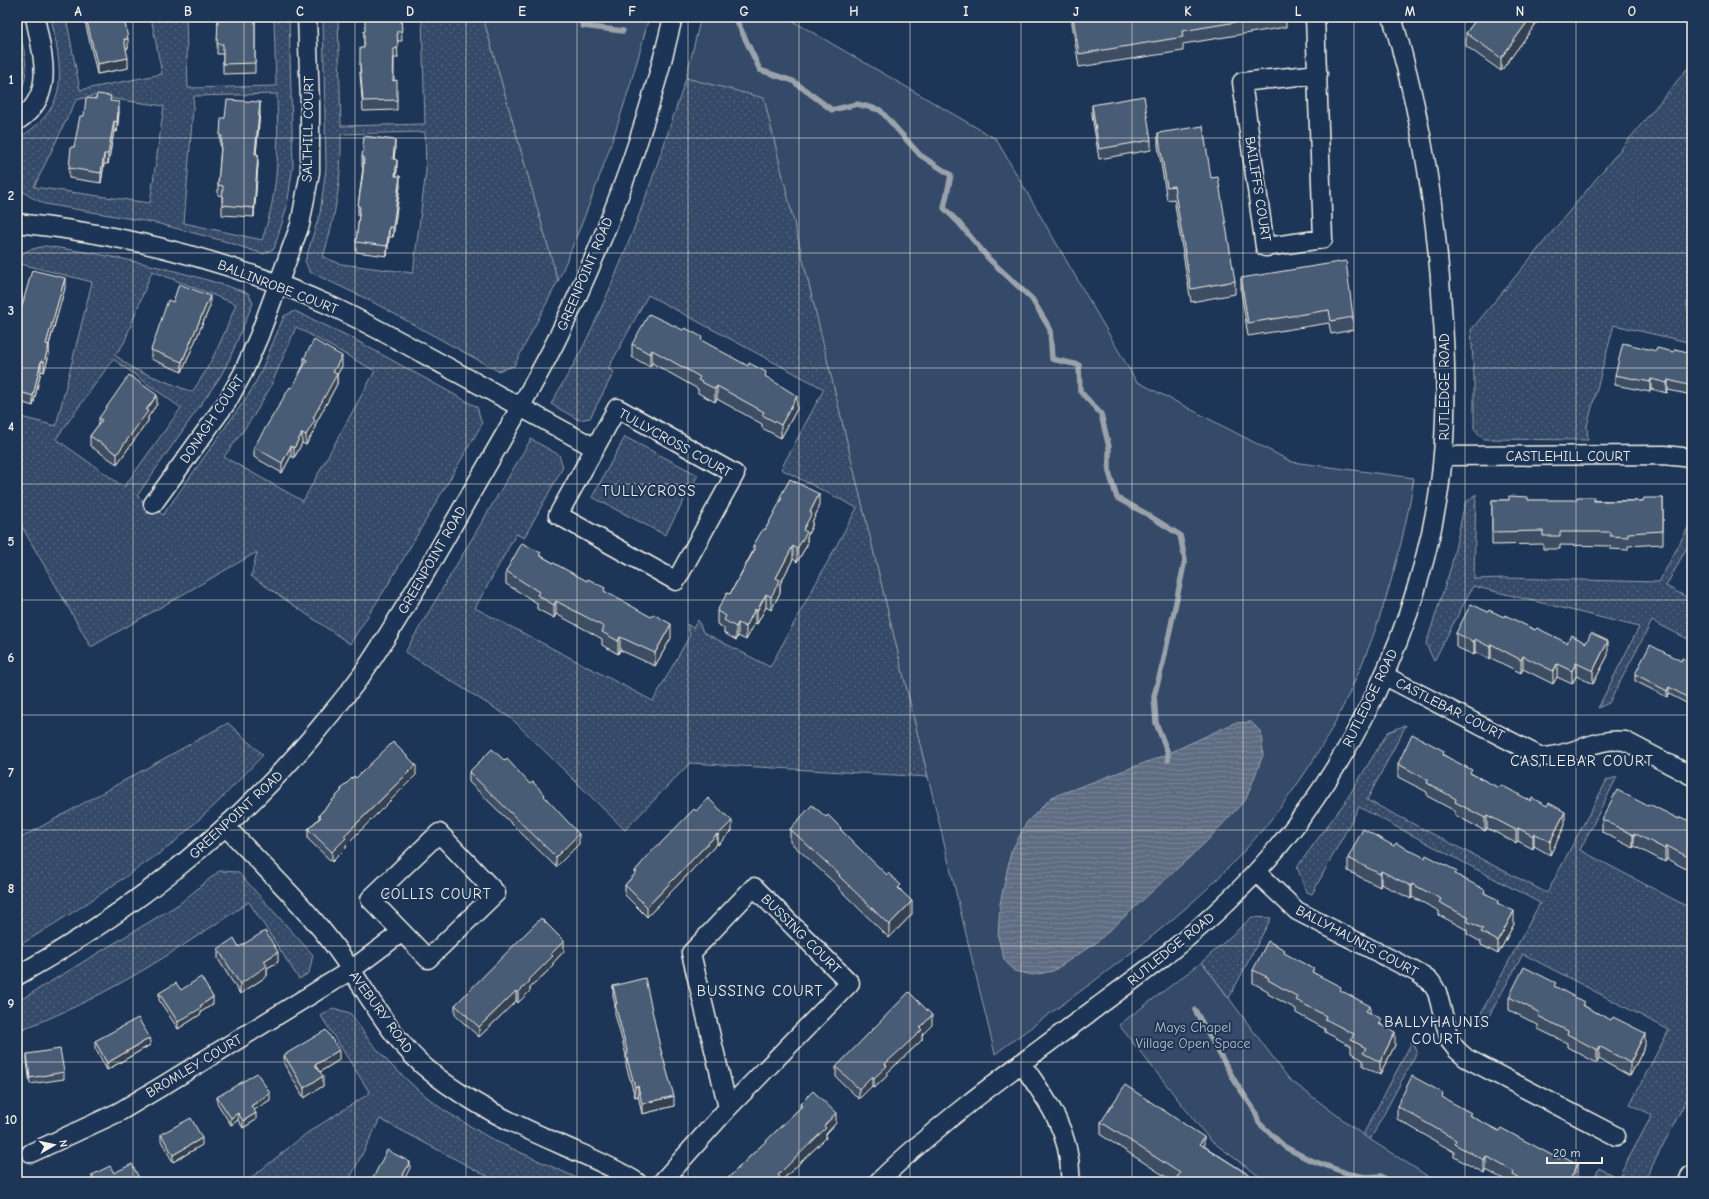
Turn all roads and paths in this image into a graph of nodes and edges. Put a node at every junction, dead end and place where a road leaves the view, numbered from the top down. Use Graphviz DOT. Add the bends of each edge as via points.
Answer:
graph roads {
  1 [pos="35,17"];
  2 [pos="307,17"];
  3 [pos="673,17"];
  4 [pos="1315,17"];
  5 [pos="1392,17"];
  6 [pos="1318,74"];
  7 [pos="17,121"];
  8 [pos="17,222"];
  9 [pos="279,285"];
  10 [pos="520,407"];
  11 [pos="595,448"];
  12 [pos="1443,456"];
  13 [pos="1692,458"];
  14 [pos="153,504"];
  15 [pos="1385,676"];
  16 [pos="1692,776"];
  17 [pos="226,827"];
  18 [pos="1257,873"];
  19 [pos="402,932"];
  20 [pos="351,970"];
  21 [pos="17,976"];
  22 [pos="1021,1063"];
  23 [pos="728,1108"];
  24 [pos="1616,1136"];
  25 [pos="31,1153"];
  26 [pos="1692,1177"];
  27 [pos="637,1182"];
  28 [pos="662,1182"];
  29 [pos="878,1182"];
  30 [pos="1070,1182"];
  31 [pos="1690,1182"];
  1 -- 7 [label="street" via="44,65 44,85 36,103"];
  2 -- 9 [label="street, SALTHILL COURT" via="310,172 300,225"];
  3 -- 10 [label="street, GREENPOINT ROAD" via="643,124 605,228 570,310"];
  4 -- 6 [label="street, BAILIFFS COURT"];
  5 -- 12 [label="street, RUTLEDGE ROAD" via="1414,95 1431,184 1446,368"];
  6 -- 6 [label="street, BAILIFFS COURT" via="1242,82 1265,247 1323,239"];
  8 -- 9 [label="street, BALLINROBE COURT" via="142,241 231,267"];
  9 -- 10 [label="street, BALLINROBE COURT" via="379,329"];
  9 -- 14 [label="street, DONAGH COURT" via="240,379"];
  10 -- 11 [label="street"];
  10 -- 17 [label="street, GREENPOINT ROAD" via="364,672 294,758"];
  11 -- 11 [label="street, TULLYCROSS COURT" via="617,408 735,474 676,581 558,515"];
  12 -- 13 [label="street, CASTLEHILL COURT" via="1664,455"];
  12 -- 15 [label="street, RUTLEDGE ROAD" via="1436,505 1421,567 1406,620"];
  15 -- 16 [label="street, CASTLEBAR COURT" via="1541,757 1553,757 1603,741 1625,741"];
  15 -- 18 [label="street, RUTLEDGE ROAD" via="1350,744 1318,794"];
  17 -- 20 [label="street, AVEBURY ROAD" via="306,912"];
  17 -- 21 [label="street, GREENPOINT ROAD" via="190,859 97,929"];
  18 -- 22 [label="street, RUTLEDGE ROAD" via="1170,953"];
  18 -- 24 [label="street, BALLYHAUNIS COURT" via="1297,911 1431,982 1437,992 1450,1040 1466,1058"];
  19 -- 19 [label="street" via="428,959 496,893 439,833 370,899"];
  19 -- 20 [label="street"];
  20 -- 25 [label="street, BROMLEY COURT" via="119,1112"];
  20 -- 27 [label="street, AVEBURY ROAD" via="409,1052 454,1090 478,1105 606,1164"];
  22 -- 29 [label="street, RUTLEDGE ROAD" via="945,1123"];
  22 -- 30 [label="street" via="1060,1122 1068,1149"];
  23 -- 23 [label="street, BUSSING COURT" via="850,983 754,887 691,954"];
  23 -- 28 [label="street, BUSSING COURT"];
  26 -- 31 [label="highway"];
}
